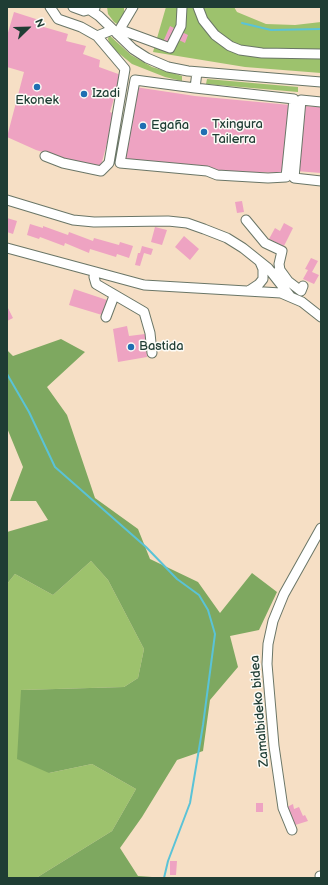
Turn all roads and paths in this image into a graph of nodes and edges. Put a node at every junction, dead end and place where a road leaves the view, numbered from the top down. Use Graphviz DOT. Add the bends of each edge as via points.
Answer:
graph roads {
  1 [pos="50,7"];
  2 [pos="73,7"];
  3 [pos="101,7"];
  4 [pos="133,7"];
  5 [pos="182,7"];
  6 [pos="198,7"];
  7 [pos="93,9"];
  8 [pos="114,30"];
  9 [pos="97,36"];
  10 [pos="321,54"];
  11 [pos="197,72"];
  12 [pos="321,82"];
  13 [pos="195,88"];
  14 [pos="321,102"];
  15 [pos="45,156"];
  16 [pos="321,181"];
  17 [pos="7,200"];
  18 [pos="246,220"];
  19 [pos="7,248"];
  20 [pos="95,272"];
  21 [pos="272,272"];
  22 [pos="303,286"];
  23 [pos="250,290"];
  24 [pos="271,292"];
  25 [pos="114,296"];
  26 [pos="291,296"];
  27 [pos="106,317"];
  28 [pos="321,317"];
  29 [pos="152,353"];
  30 [pos="321,528"];
  31 [pos="292,830"];
  1 -- 9 [label="street" via="58,19"];
  2 -- 7 [label="street" via="78,10"];
  3 -- 8 [label="street"];
  4 -- 8 [label="street"];
  5 -- 8 [label="street" via="181,26 170,48"];
  6 -- 10 [label="street" via="203,20 215,35 240,50"];
  7 -- 8 [label="street"];
  8 -- 9 [label="street"];
  8 -- 11 [label="street" via="133,49 148,58 173,68"];
  9 -- 15 [label="street" via="125,69 110,163 101,172"];
  11 -- 12 [label="street"];
  11 -- 13 [label="street"];
  13 -- 13 [label="street" via="135,80 120,163 207,170 217,175 286,177 294,99"];
  14 -- 16 [label="street" via="301,100 294,178"];
  17 -- 21 [label="street" via="80,221 187,223 227,238"];
  18 -- 21 [label="street" via="265,243 282,251 279,264"];
  19 -- 20 [label="street"];
  20 -- 23 [label="street" via="144,285"];
  20 -- 25 [label="street" via="96,284"];
  21 -- 22 [label="street" via="294,288 301,291"];
  21 -- 23 [label="street"];
  21 -- 24 [label="street" via="266,284"];
  21 -- 26 [label="street"];
  23 -- 24 [label="street"];
  24 -- 26 [label="street"];
  25 -- 27 [label="street"];
  25 -- 29 [label="street" via="144,312"];
  26 -- 28 [label="street"];
  30 -- 31 [label="street, Zamalbideko bidea" via="284,594 273,621 268,644 267,664 274,746 283,808"];
}
